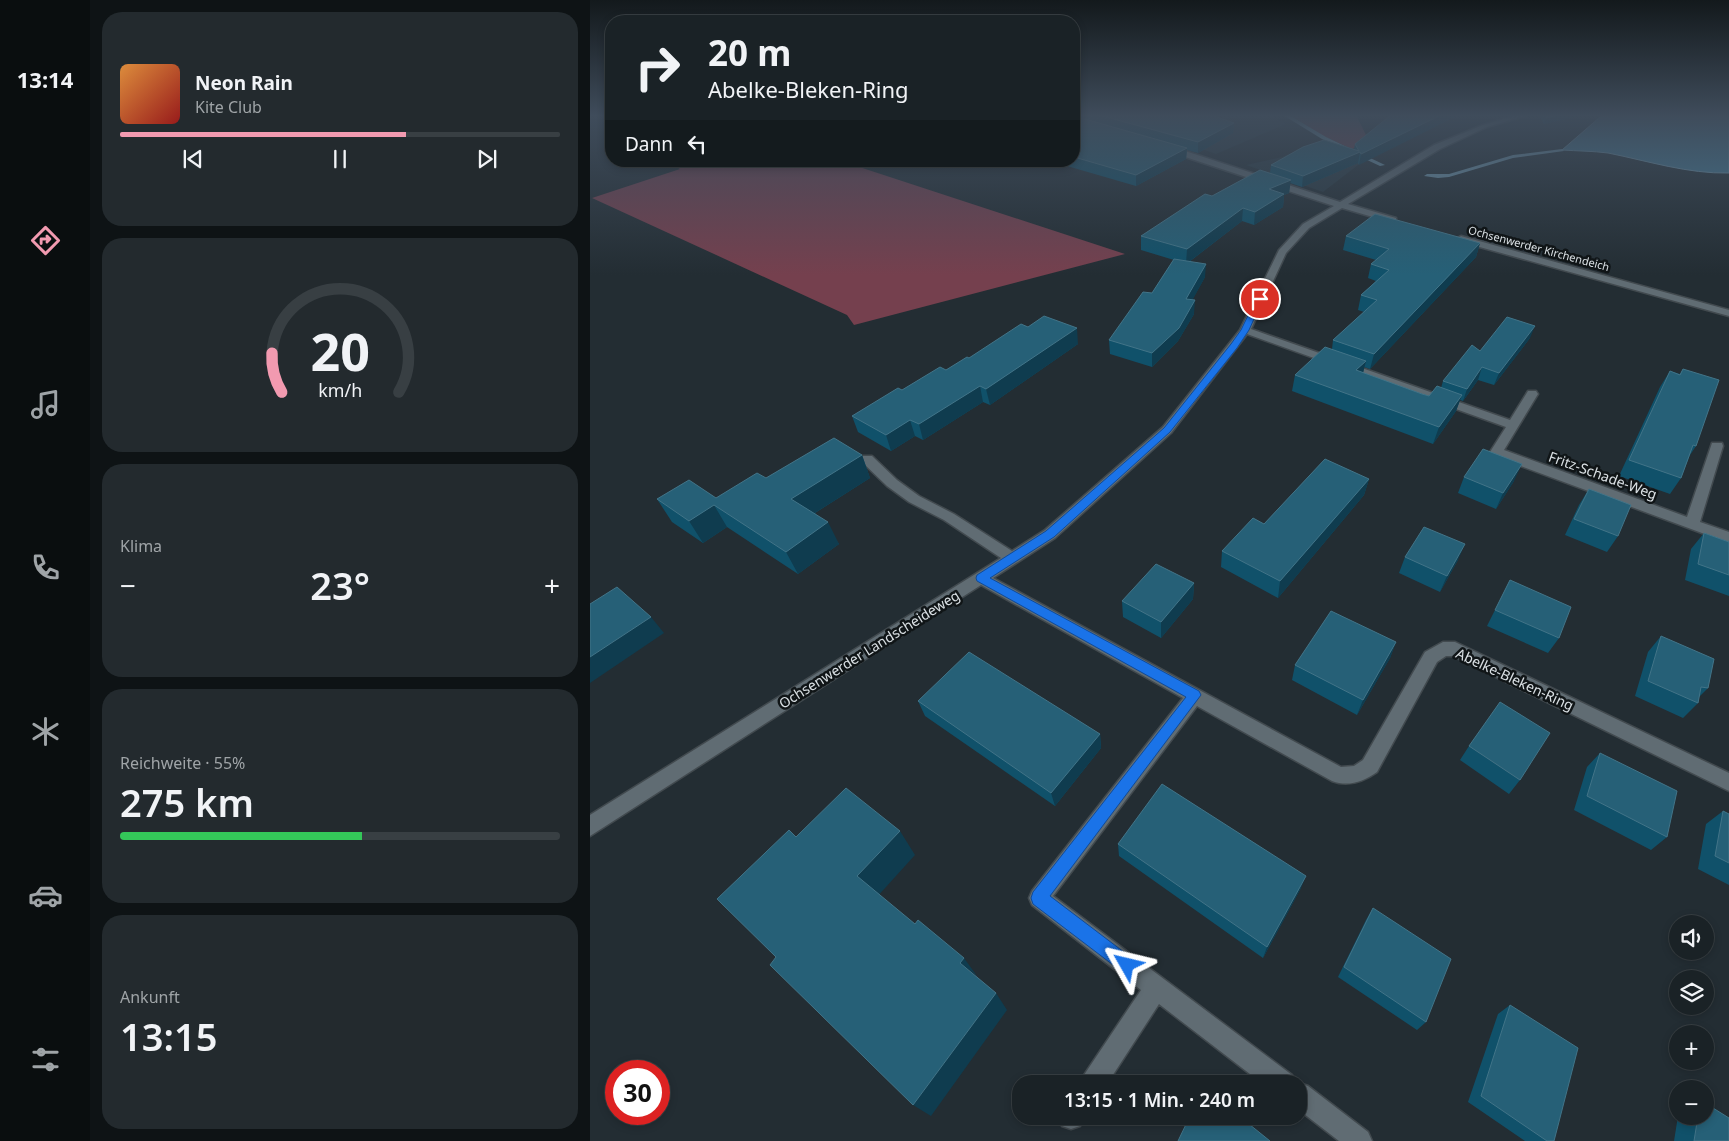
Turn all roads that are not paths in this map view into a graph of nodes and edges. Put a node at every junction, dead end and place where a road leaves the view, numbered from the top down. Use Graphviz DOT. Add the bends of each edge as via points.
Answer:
graph roads {
  1 [pos="1230,168"];
  2 [pos="1402,168"];
  3 [pos="1342,205"];
  4 [pos="1407,224"];
  5 [pos="1453,237"];
  6 [pos="1729,313"];
  7 [pos="1245,330"];
  8 [pos="1532,394"];
  9 [pos="1513,424"];
  10 [pos="1717,446"];
  11 [pos="868,459"];
  12 [pos="1692,524"];
  13 [pos="1729,538"];
  14 [pos="1012,558"];
  15 [pos="981,578"];
  16 [pos="1195,695"];
  17 [pos="1729,782"];
  18 [pos="590,826"];
  19 [pos="1156,988"];
  20 [pos="1099,1075"];
  21 [pos="1271,1075"];
  22 [pos="1307,1102"];
  23 [pos="1359,1141"];
  1 -- 3 [label="street"];
  2 -- 3 [label="street, Ochsenwerder Landscheideweg"];
  3 -- 4 [label="street"];
  3 -- 7 [label="street, Ochsenwerder Landscheideweg" via="1306,226 1282,252"];
  5 -- 6 [label="street, Ochsenwerder Kirchendeich"];
  7 -- 9 [label="street"];
  7 -- 14 [label="street, Ochsenwerder Landscheideweg" via="1167,430 1050,534"];
  8 -- 9 [label="street, Fritz-Schade-Weg"];
  9 -- 12 [label="street, Fritz-Schade-Weg" via="1496,452"];
  10 -- 12 [label="street"];
  11 -- 14 [label="street" via="892,484"];
  12 -- 13 [label="street, Fritz-Schade-Weg"];
  14 -- 15 [label="street, Ochsenwerder Landscheideweg"];
  15 -- 16 [label="street, Abelke-Bleken-Ring"];
  15 -- 18 [label="street, Ochsenwerder Landscheideweg"];
  16 -- 17 [label="street, Abelke-Bleken-Ring" via="1339,775 1355,775 1370,766 1431,657 1444,649 1455,649"];
  16 -- 19 [label="street" via="1039,898"];
  19 -- 20 [label="street"];
  19 -- 21 [label="street"];
  22 -- 23 [label="street"];
}
